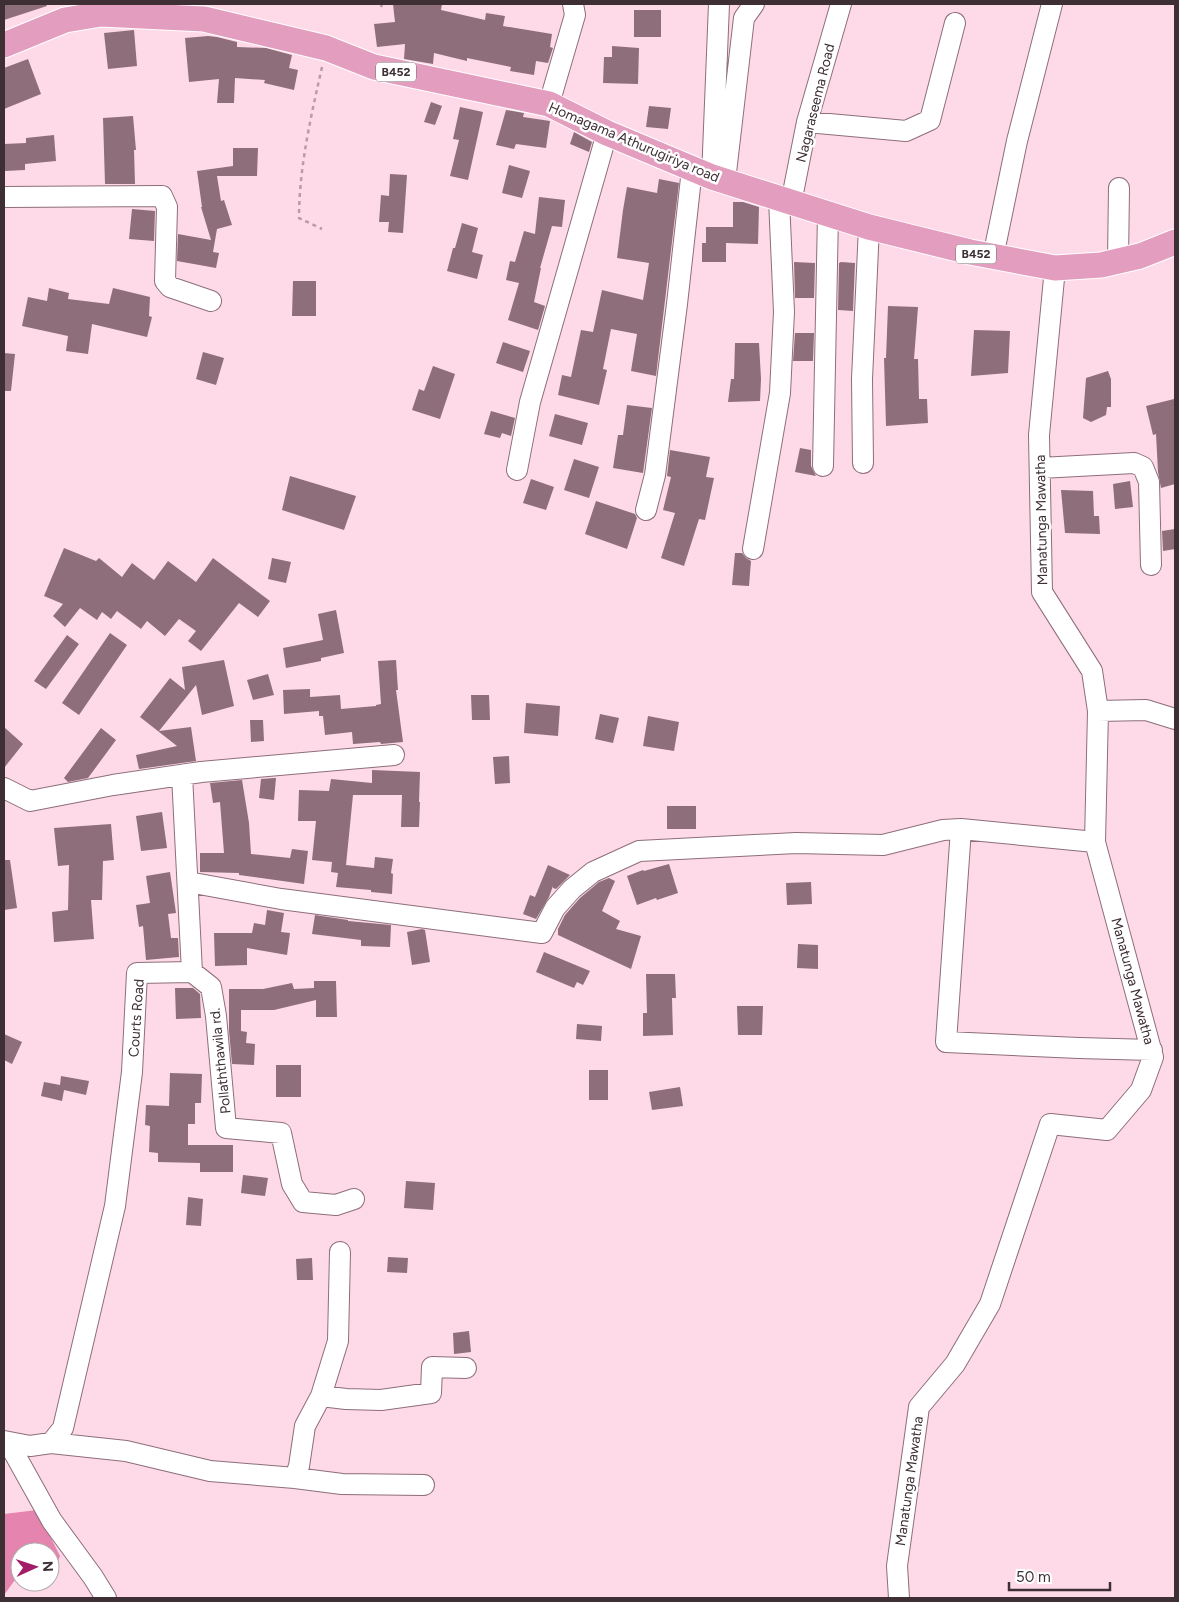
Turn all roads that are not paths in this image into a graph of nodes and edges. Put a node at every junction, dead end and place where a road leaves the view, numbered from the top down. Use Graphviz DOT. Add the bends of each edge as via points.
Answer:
graph roads {
  1 [pos="573,4"];
  2 [pos="719,4"];
  3 [pos="754,4"];
  4 [pos="841,4"];
  5 [pos="1052,4"];
  6 [pos="955,22"];
  7 [pos="4,45"];
  8 [pos="550,104"];
  9 [pos="807,122"];
  10 [pos="607,133"];
  11 [pos="710,175"];
  12 [pos="1119,188"];
  13 [pos="4,197"];
  14 [pos="785,201"];
  15 [pos="828,214"];
  16 [pos="870,227"];
  17 [pos="1175,242"];
  18 [pos="993,257"];
  19 [pos="1118,261"];
  20 [pos="1055,268"];
  21 [pos="211,301"];
  22 [pos="863,463"];
  23 [pos="823,466"];
  24 [pos="1040,468"];
  25 [pos="517,470"];
  26 [pos="646,510"];
  27 [pos="753,549"];
  28 [pos="1151,565"];
  29 [pos="1098,711"];
  30 [pos="1175,719"];
  31 [pos="394,755"];
  32 [pos="182,775"];
  33 [pos="4,788"];
  34 [pos="961,829"];
  35 [pos="1096,842"];
  36 [pos="188,882"];
  37 [pos="192,972"];
  38 [pos="1152,1050"];
  39 [pos="354,1199"];
  40 [pos="340,1252"];
  41 [pos="466,1368"];
  42 [pos="321,1396"];
  43 [pos="6,1441"];
  44 [pos="51,1443"];
  45 [pos="295,1478"];
  46 [pos="424,1485"];
  47 [pos="106,1598"];
  48 [pos="899,1598"];
  1 -- 8 [label="street" via="575,15"];
  2 -- 11 [label="street"];
  3 -- 11 [label="street" via="744,18"];
  4 -- 9 [label="street, Nagaraseema Road"];
  5 -- 18 [label="street" via="1017,141"];
  6 -- 9 [label="street" via="930,120 906,131"];
  7 -- 8 [label="main road, Homagama Athurugiriya road / B452" via="65,20 101,14 204,19 326,48 374,67"];
  8 -- 10 [label="main road, Homagama Athurugiriya road / B452"];
  9 -- 14 [label="street, Nagaraseema Road"];
  10 -- 11 [label="main road, Homagama Athurugiriya road / B452"];
  10 -- 25 [label="street" via="530,402"];
  11 -- 14 [label="main road, Homagama Athurugiriya road / B452"];
  11 -- 26 [label="street" via="677,304 655,476"];
  12 -- 19 [label="street"];
  13 -- 21 [label="street" via="162,196 167,207 165,281 170,287"];
  14 -- 15 [label="main road, Homagama Athurugiriya road / B452"];
  14 -- 27 [label="street, Nagaraseema Road" via="780,393"];
  15 -- 16 [label="main road, Homagama Athurugiriya road / B452"];
  15 -- 23 [label="street"];
  16 -- 18 [label="main road, Homagama Athurugiriya road / B452"];
  16 -- 22 [label="street" via="862,379"];
  17 -- 19 [label="main road, Homagama Athurugiriya road / B452"];
  18 -- 20 [label="main road, Homagama Athurugiriya road / B452"];
  19 -- 20 [label="main road, Homagama Athurugiriya road / B452"];
  20 -- 24 [label="street, Manatunga Mawatha"];
  24 -- 28 [label="street" via="1134,463 1143,467 1149,482"];
  24 -- 29 [label="street, Manatunga Mawatha" via="1042,592 1092,671"];
  29 -- 30 [label="street" via="1146,710"];
  29 -- 35 [label="street, Manatunga Mawatha"];
  31 -- 32 [label="street"];
  32 -- 33 [label="street" via="30,801"];
  32 -- 36 [label="street"];
  34 -- 35 [label="street"];
  34 -- 36 [label="street" via="943,830 883,845 796,843 638,851 593,872 572,889 555,908 542,933 281,898"];
  34 -- 38 [label="street" via="946,1042"];
  35 -- 38 [label="street, Manatunga Mawatha"];
  36 -- 37 [label="street"];
  37 -- 39 [label="street, Pollaththawila rd." via="211,987 226,1128 281,1133 292,1184 303,1202 336,1206"];
  37 -- 44 [label="street, Courts Road" via="137,973 132,1072 115,1206 62,1428"];
  38 -- 48 [label="street, Manatunga Mawatha" via="1154,1057 1141,1090 1107,1130 1050,1124 990,1304 955,1364 919,1407 897,1566"];
  40 -- 42 [label="street" via="338,1341"];
  41 -- 42 [label="street" via="432,1367 431,1392 381,1400"];
  42 -- 45 [label="street" via="305,1426"];
  43 -- 44 [label="street" via="30,1446"];
  43 -- 47 [label="street" via="52,1521"];
  44 -- 45 [label="street" via="126,1451 210,1471"];
  45 -- 46 [label="street" via="342,1484"];
}
